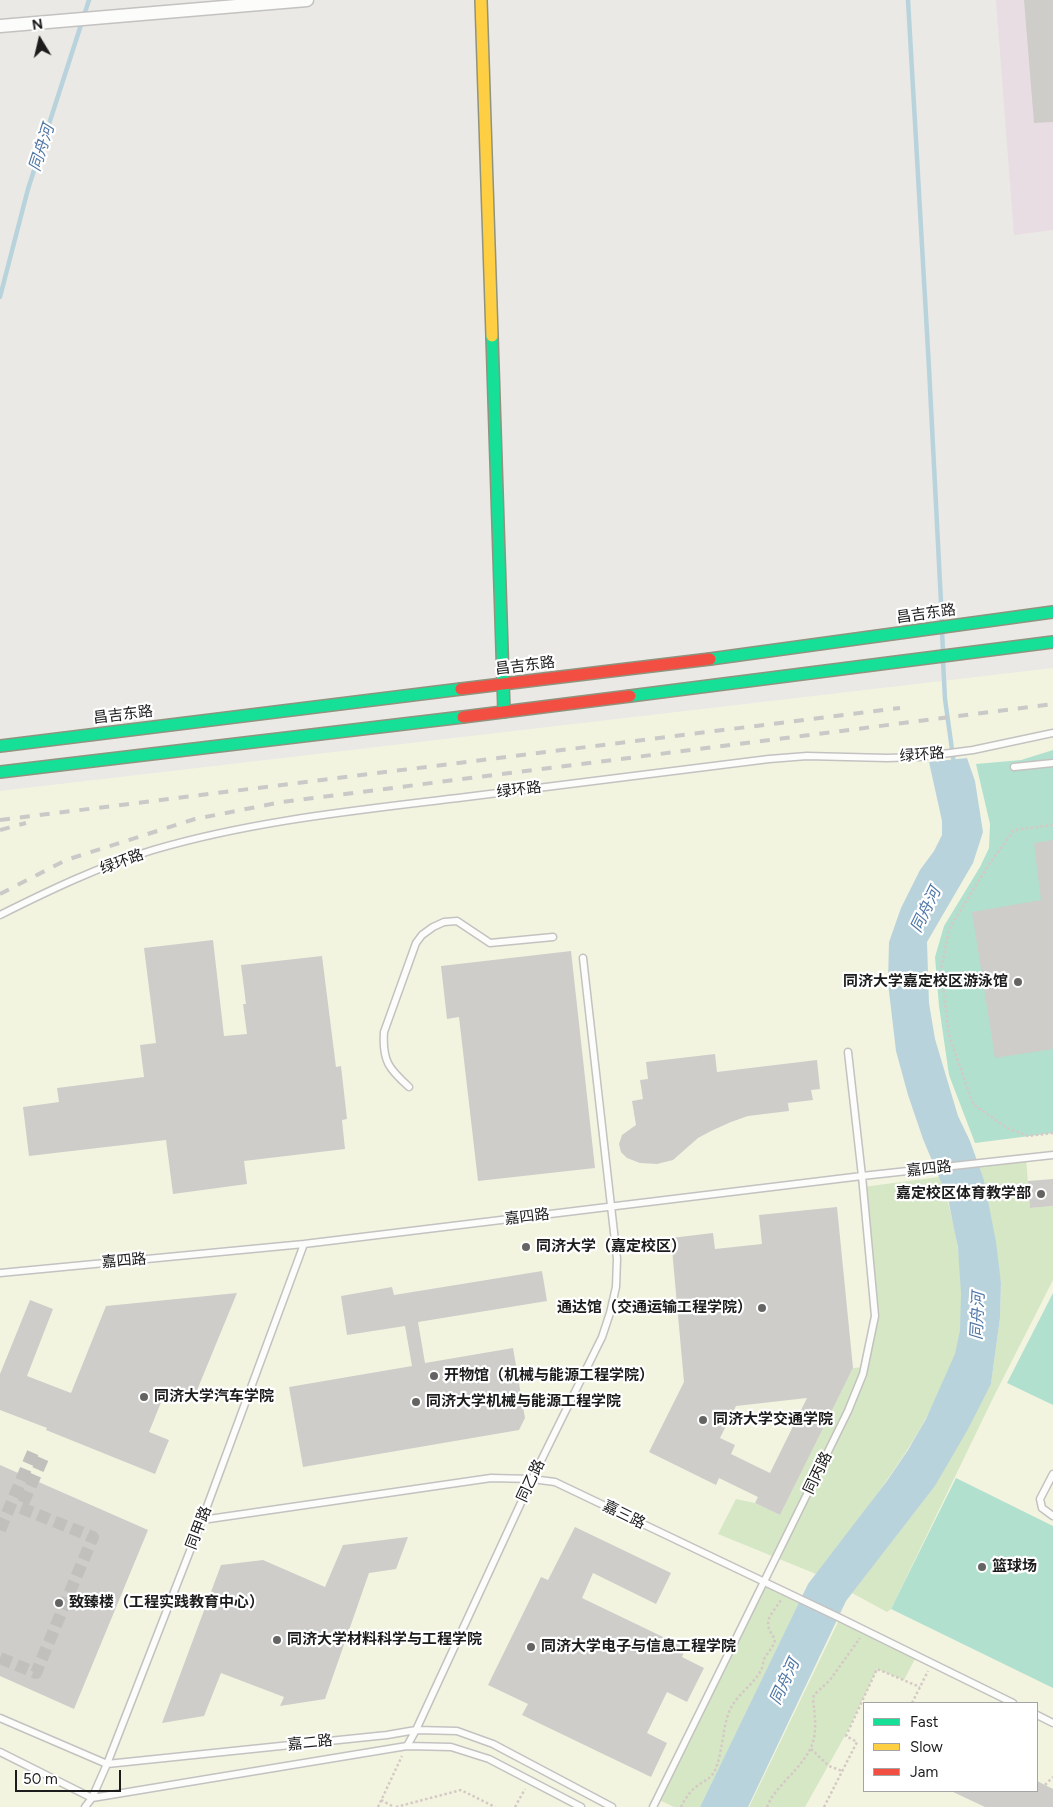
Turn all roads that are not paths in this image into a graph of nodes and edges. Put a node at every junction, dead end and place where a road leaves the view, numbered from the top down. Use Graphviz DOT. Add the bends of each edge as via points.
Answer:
graph roads {
  1 [pos="307,0"];
  2 [pos="481,0"];
  3 [pos="0,26"];
  4 [pos="1053,612"];
  5 [pos="1053,642"];
  6 [pos="503,684"];
  7 [pos="504,712"];
  8 [pos="1053,733"];
  9 [pos="0,746"];
  10 [pos="1053,763"];
  11 [pos="1014,767"];
  12 [pos="0,772"];
  13 [pos="0,915"];
  14 [pos="552,937"];
  15 [pos="583,958"];
  16 [pos="848,1052"];
  17 [pos="409,1087"];
  18 [pos="1053,1155"];
  19 [pos="862,1176"];
  20 [pos="612,1207"];
  21 [pos="304,1244"];
  22 [pos="0,1273"];
  23 [pos="1053,1474"];
  24 [pos="532,1478"];
  25 [pos="1053,1516"];
  26 [pos="202,1520"];
  27 [pos="765,1583"];
  28 [pos="1012,1702"];
  29 [pos="1038,1716"];
  30 [pos="0,1718"];
  31 [pos="1053,1723"];
  32 [pos="416,1730"];
  33 [pos="408,1746"];
  34 [pos="0,1752"];
  35 [pos="107,1764"];
  36 [pos="92,1798"];
  37 [pos="85,1807"];
  38 [pos="581,1807"];
  39 [pos="612,1807"];
  40 [pos="653,1807"];
  1 -- 3 [label="street"];
  2 -- 6 [label="street"];
  4 -- 6 [label="street, 昌吉东路"];
  5 -- 7 [label="street"];
  6 -- 7 [label="street"];
  6 -- 9 [label="street, 昌吉东路"];
  7 -- 12 [label="street"];
  8 -- 13 [label="lane, 绿环路" via="973,750 887,758 807,756 769,759 276,823 153,850 104,867"];
  10 -- 11 [label="lane"];
  14 -- 17 [label="lane" via="490,942 457,921 444,922 422,935 416,943 383,1043 389,1065"];
  15 -- 20 [label="lane, 同乙路"];
  16 -- 19 [label="lane, 同丙路"];
  18 -- 19 [label="lane, 嘉四路"];
  19 -- 20 [label="lane, 嘉四路"];
  19 -- 27 [label="lane, 同丙路" via="876,1316 863,1374"];
  20 -- 21 [label="lane, 嘉四路"];
  20 -- 24 [label="lane, 同乙路" via="617,1259 616,1287 610,1313 602,1337"];
  21 -- 22 [label="lane, 嘉四路"];
  21 -- 26 [label="lane, 同甲路"];
  23 -- 25 [label="lane" via="1040,1499 1042,1508"];
  24 -- 26 [label="lane, 嘉三路" via="491,1478"];
  24 -- 27 [label="lane, 嘉三路" via="555,1482"];
  24 -- 32 [label="lane, 同乙路"];
  26 -- 35 [label="lane, 同甲路"];
  27 -- 28 [label="lane, 嘉三路"];
  27 -- 40 [label="lane, 同丙路"];
  29 -- 31 [label="lane"];
  30 -- 35 [label="lane, 嘉二路"];
  32 -- 33 [label="lane, 同乙路"];
  32 -- 35 [label="lane, 嘉二路"];
  32 -- 39 [label="lane, 嘉二路" via="457,1731 493,1744"];
  33 -- 36 [label="lane, 嘉二路"];
  33 -- 38 [label="lane, 嘉二路" via="451,1747 489,1759"];
  34 -- 36 [label="lane"];
  35 -- 36 [label="lane, 同甲路"];
  36 -- 37 [label="lane, 同甲路"];
}
